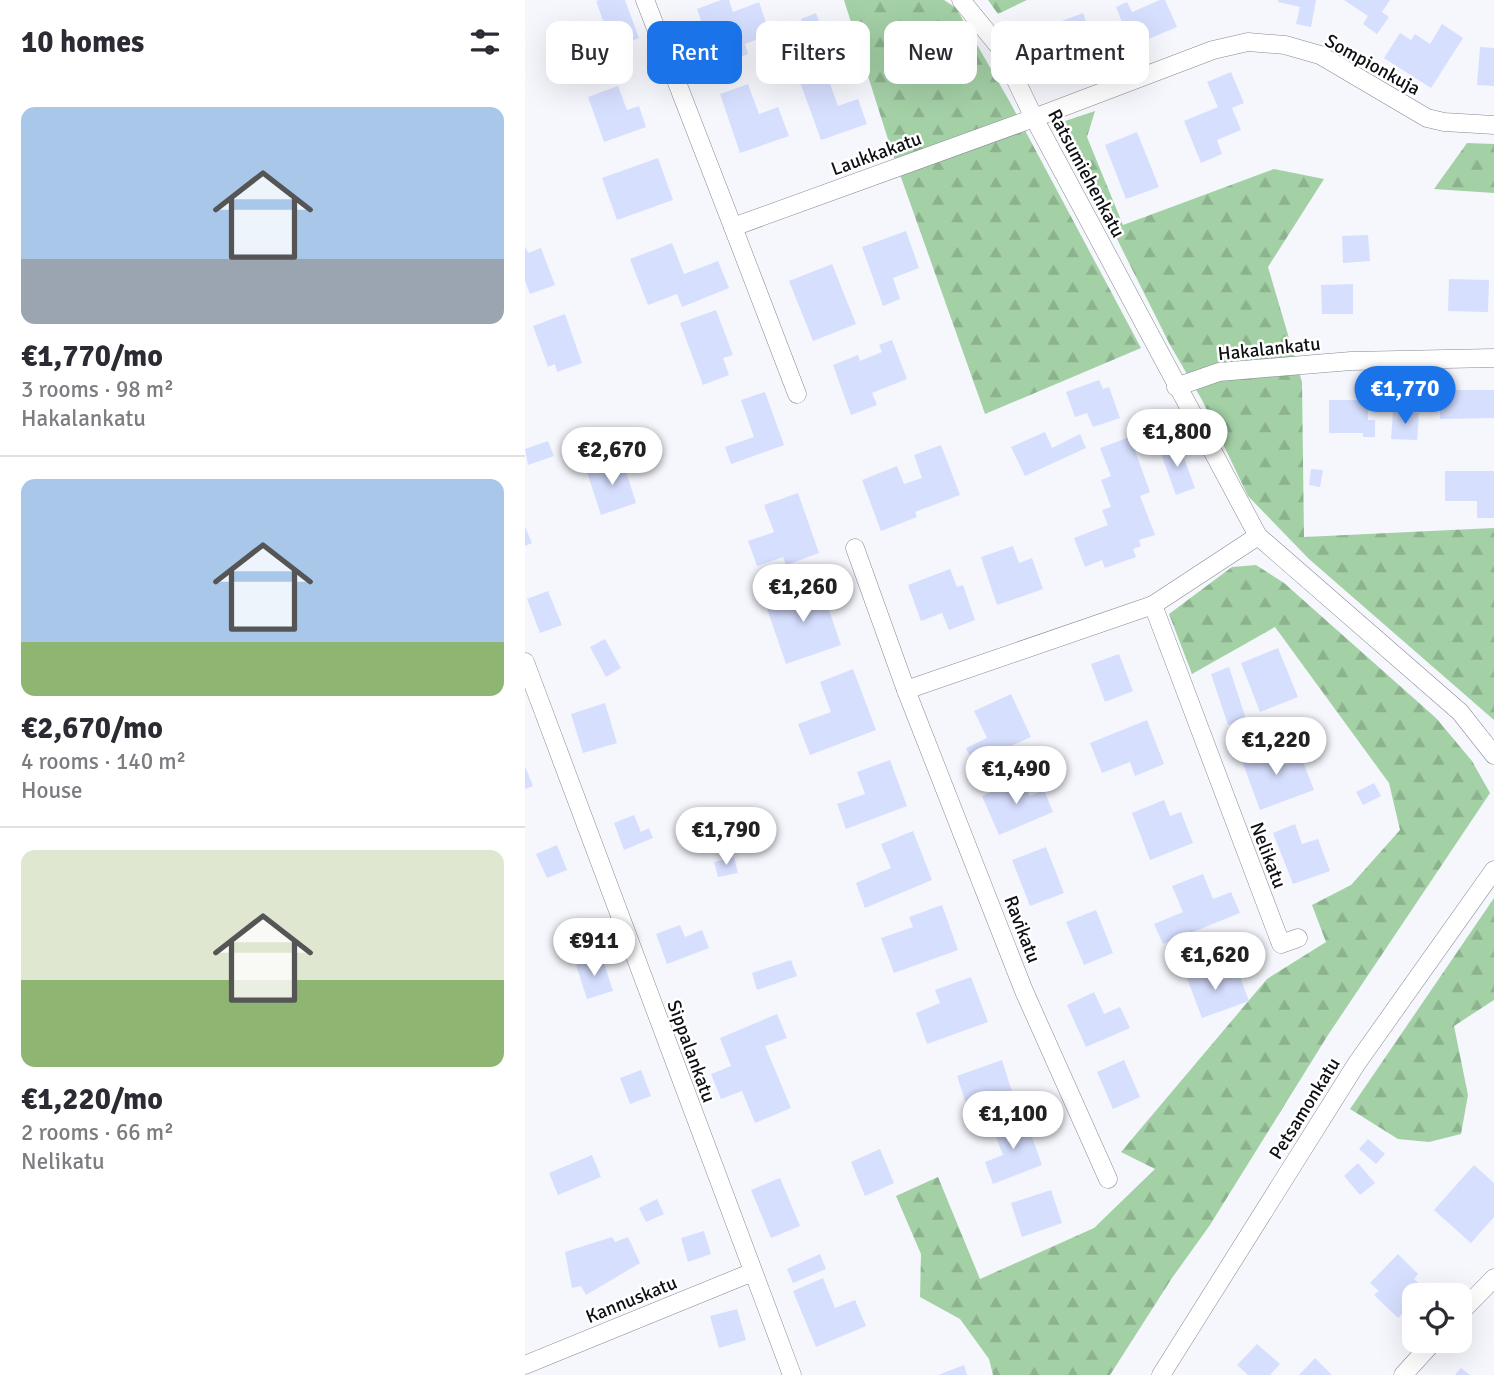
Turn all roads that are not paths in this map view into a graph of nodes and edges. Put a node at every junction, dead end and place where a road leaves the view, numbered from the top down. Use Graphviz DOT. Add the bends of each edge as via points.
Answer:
graph roads {
  1 [pos="645,0"];
  2 [pos="961,0"];
  3 [pos="1034,118"];
  4 [pos="1494,125"];
  5 [pos="733,227"];
  6 [pos="1494,358"];
  7 [pos="1176,387"];
  8 [pos="797,394"];
  9 [pos="1258,536"];
  10 [pos="855,548"];
  11 [pos="1153,605"];
  12 [pos="525,662"];
  13 [pos="906,690"];
  14 [pos="1494,755"];
  15 [pos="1494,870"];
  16 [pos="1298,938"];
  17 [pos="1108,1179"];
  18 [pos="753,1272"];
  19 [pos="1494,1278"];
  20 [pos="1472,1301"];
  21 [pos="1423,1353"];
  22 [pos="525,1364"];
  23 [pos="792,1375"];
  24 [pos="1161,1375"];
  25 [pos="1403,1375"];
  1 -- 5 [label="street"];
  2 -- 3 [label="street, Ratsumiehenkatu" via="1001,49"];
  3 -- 4 [label="street, Sompionkuja" via="1213,50 1248,42 1285,45 1320,55 1427,118"];
  3 -- 5 [label="street, Laukkakatu"];
  3 -- 7 [label="street, Ratsumiehenkatu"];
  5 -- 8 [label="street"];
  6 -- 7 [label="street, Hakalankatu" via="1351,361 1219,372"];
  7 -- 9 [label="street"];
  9 -- 11 [label="street"];
  9 -- 14 [label="street" via="1460,712"];
  10 -- 13 [label="street, Ravikatu"];
  11 -- 13 [label="street"];
  11 -- 16 [label="street, Nelikatu" via="1281,944"];
  12 -- 18 [label="street, Sippalankatu"];
  13 -- 17 [label="street, Ravikatu" via="1024,991"];
  15 -- 24 [label="street, Petsamonkatu" via="1357,1063"];
  18 -- 22 [label="street, Kannuskatu"];
  18 -- 23 [label="street, Sippalankatu"];
  19 -- 20 [label="street"];
  21 -- 25 [label="street"];
}
